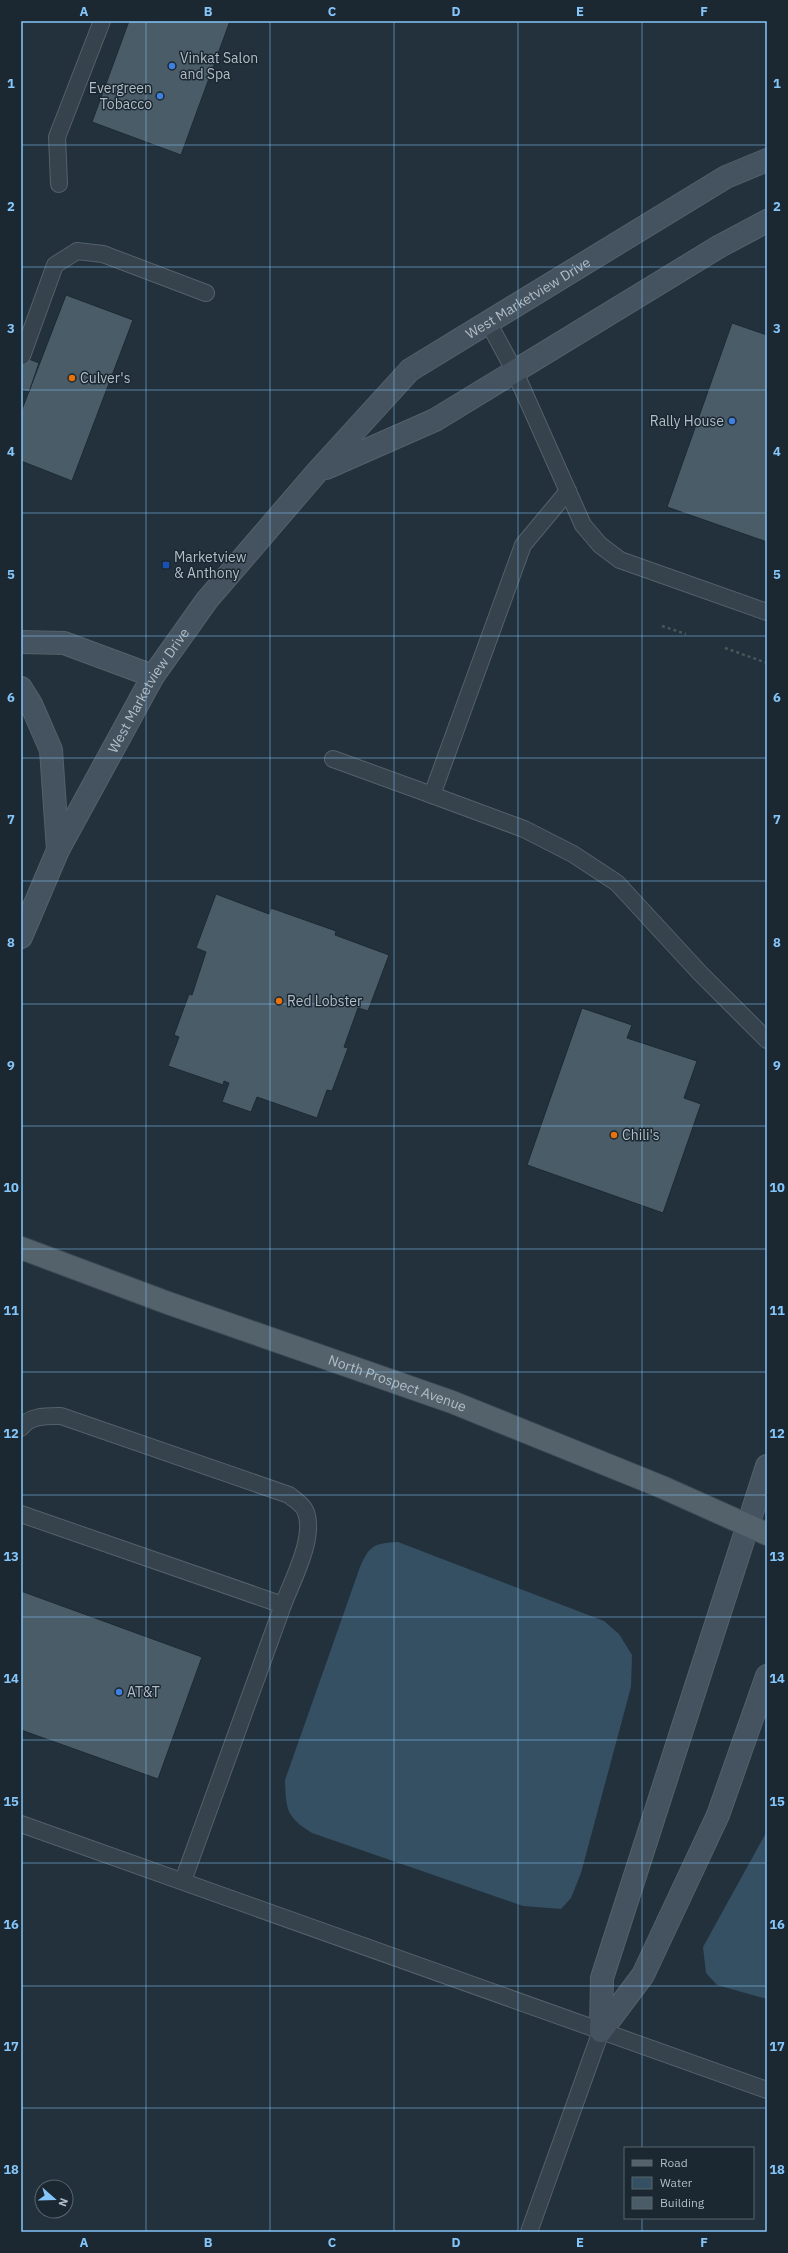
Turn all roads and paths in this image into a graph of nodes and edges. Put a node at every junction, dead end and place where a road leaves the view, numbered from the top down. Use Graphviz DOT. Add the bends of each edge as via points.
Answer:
graph roads {
  1 [pos="102,21"];
  2 [pos="767,160"];
  3 [pos="59,184"];
  4 [pos="767,221"];
  5 [pos="206,293"];
  6 [pos="488,322"];
  7 [pos="22,356"];
  8 [pos="514,370"];
  9 [pos="317,472"];
  10 [pos="568,491"];
  11 [pos="767,612"];
  12 [pos="662,626"];
  13 [pos="686,634"];
  14 [pos="21,642"];
  15 [pos="725,648"];
  16 [pos="767,663"];
  17 [pos="153,676"];
  18 [pos="21,688"];
  19 [pos="333,759"];
  20 [pos="432,795"];
  21 [pos="58,850"];
  22 [pos="21,936"];
  23 [pos="767,1040"];
  24 [pos="21,1248"];
  25 [pos="21,1428"];
  26 [pos="767,1466"];
  27 [pos="21,1514"];
  28 [pos="757,1530"];
  29 [pos="283,1605"];
  30 [pos="767,1676"];
  31 [pos="21,1824"];
  32 [pos="183,1882"];
  33 [pos="601,2031"];
  34 [pos="767,2090"];
  35 [pos="528,2232"];
  1 -- 3 [label="lane" via="57,137"];
  2 -- 6 [label="main road, West Marketview Drive" via="726,177"];
  4 -- 8 [label="main road, West Marketview Drive" via="720,246"];
  5 -- 7 [label="lane" via="103,254 77,251 55,265"];
  6 -- 8 [label="lane"];
  6 -- 9 [label="main road, West Marketview Drive" via="410,370"];
  8 -- 9 [label="main road, West Marketview Drive" via="435,420"];
  8 -- 10 [label="lane"];
  9 -- 17 [label="main road, West Marketview Drive" via="207,600"];
  10 -- 11 [label="lane" via="583,525 600,546 620,560"];
  10 -- 20 [label="lane" via="523,545"];
  12 -- 13 [label="path"];
  14 -- 17 [label="main road" via="64,642"];
  15 -- 16 [label="path"];
  17 -- 21 [label="main road, West Marketview Drive"];
  18 -- 21 [label="main road" via="31,704 51,750"];
  19 -- 20 [label="lane"];
  20 -- 23 [label="lane" via="524,829 573,854 617,883 699,972"];
  21 -- 22 [label="main road, West Marketview Drive"];
  24 -- 28 [label="main road, North Prospect Avenue" via="168,1303 452,1402 662,1487"];
  25 -- 29 [label="lane" via="39,1416 61,1416 289,1496 305,1510 308,1528 305,1546"];
  26 -- 28 [label="main road"];
  27 -- 29 [label="lane"];
  28 -- 33 [label="main road" via="602,1978"];
  29 -- 32 [label="lane"];
  30 -- 33 [label="main road" via="718,1815 643,1975"];
  31 -- 32 [label="lane"];
  32 -- 33 [label="lane"];
  33 -- 34 [label="lane"];
  33 -- 35 [label="lane"];
}
